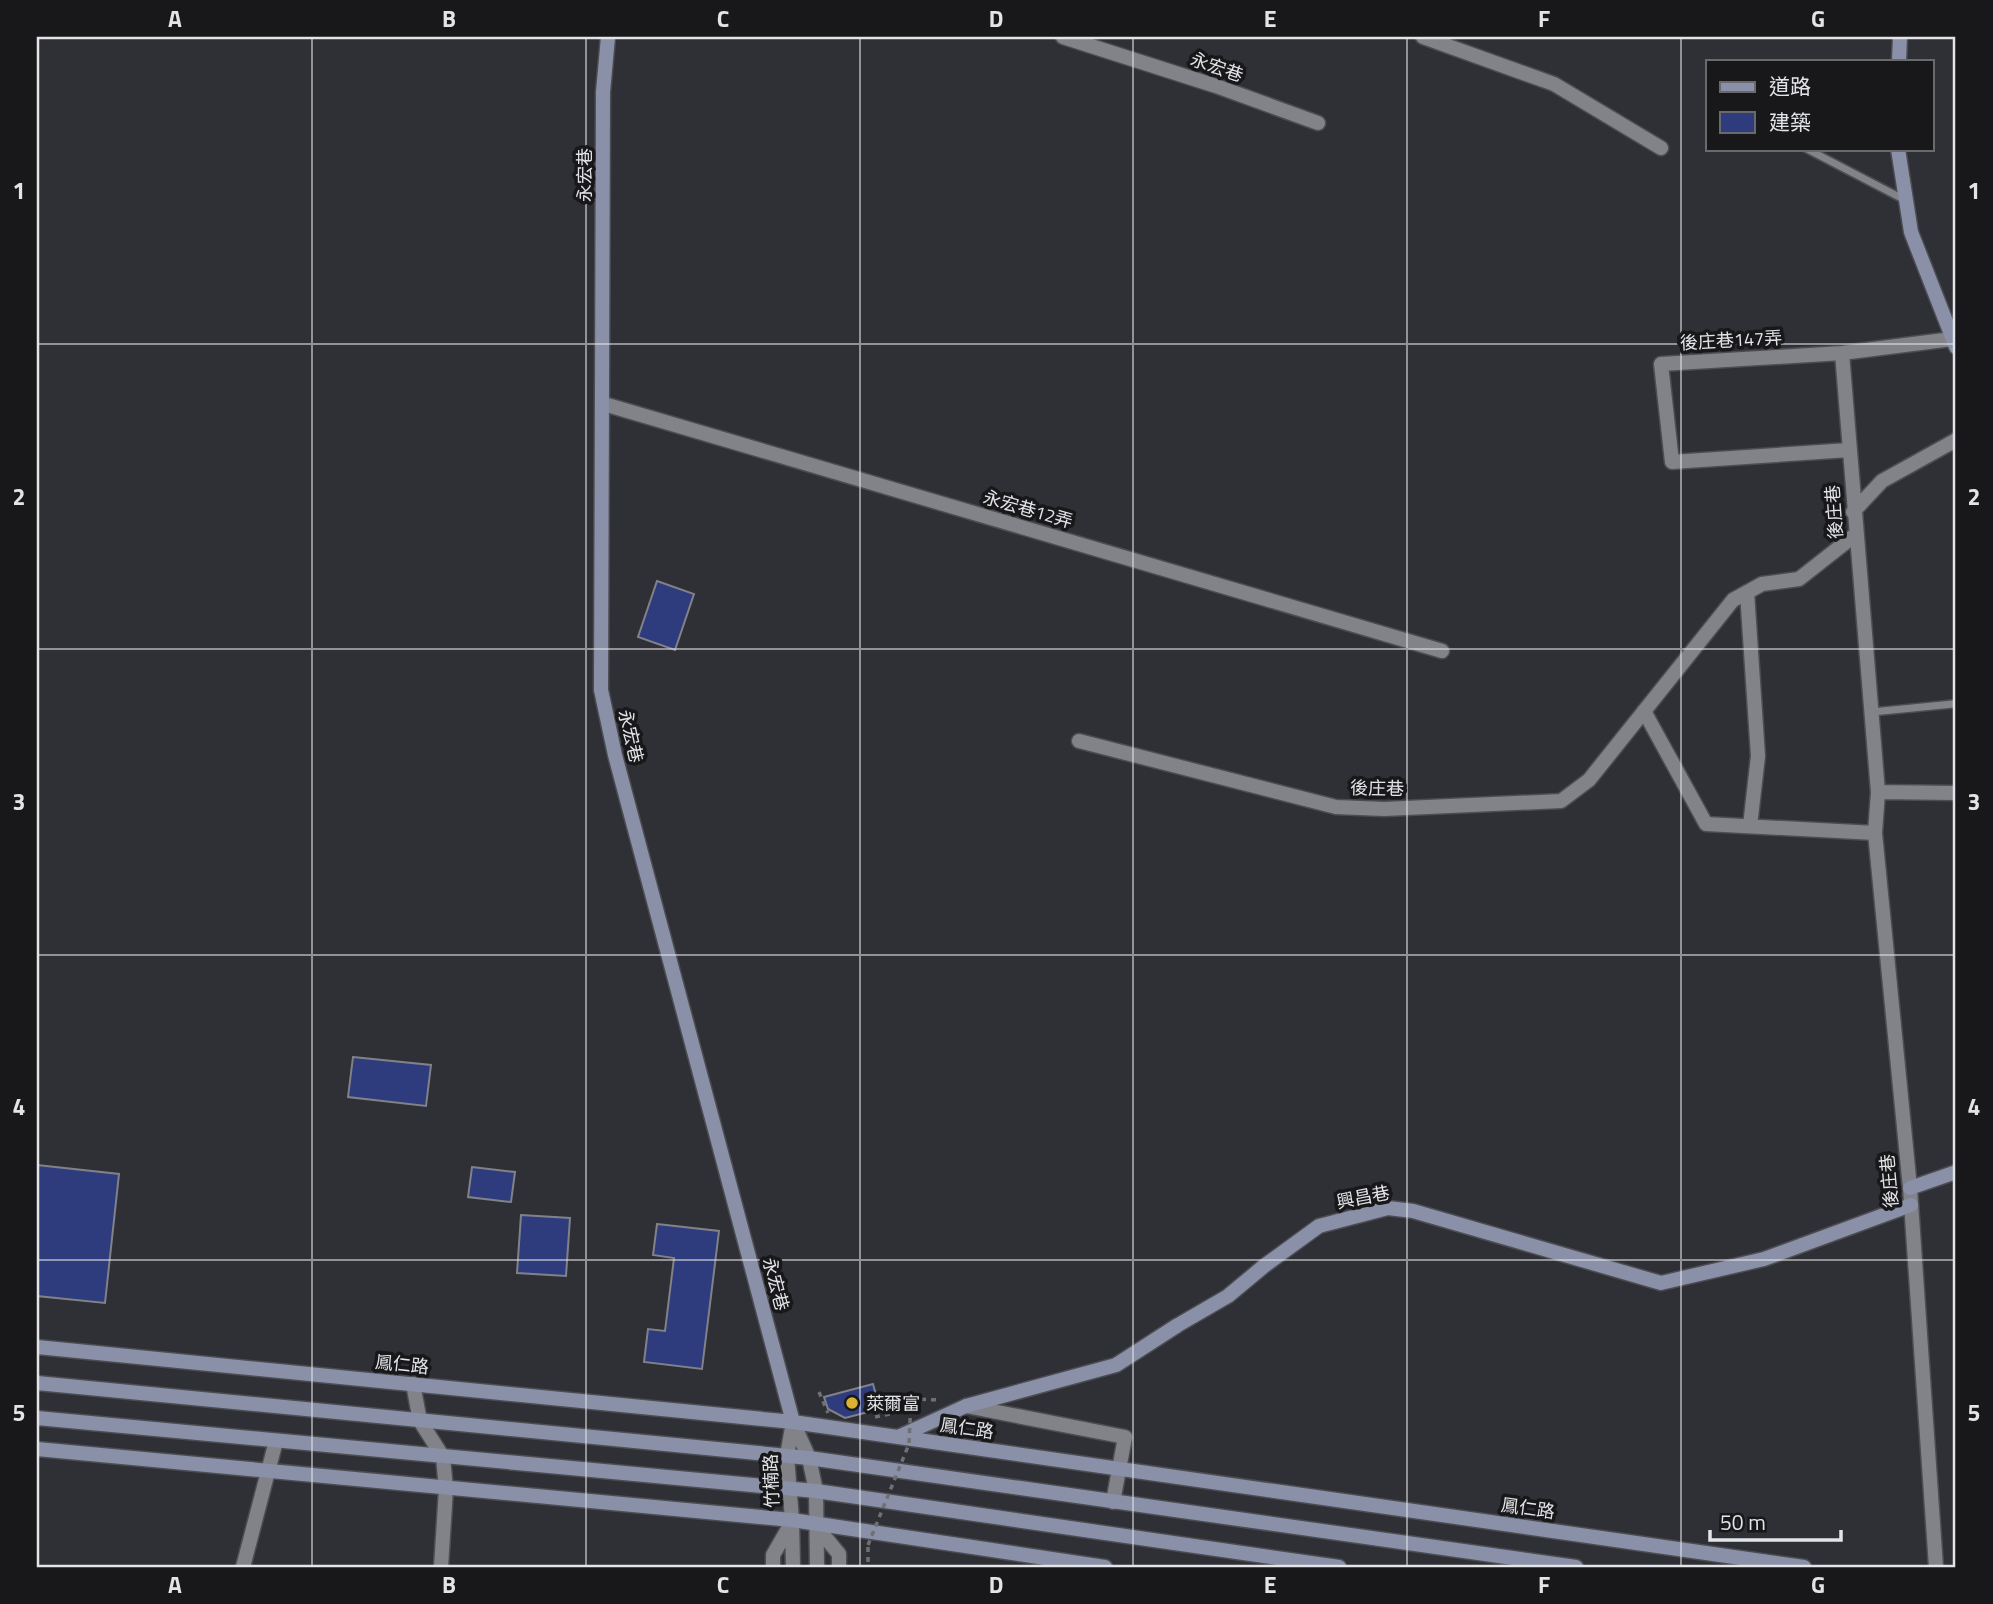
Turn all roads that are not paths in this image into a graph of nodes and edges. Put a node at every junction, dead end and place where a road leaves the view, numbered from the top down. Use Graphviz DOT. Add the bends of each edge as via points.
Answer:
graph roads {
  1 [pos="608,37"];
  2 [pos="1063,37"];
  3 [pos="1423,37"];
  4 [pos="1900,37"];
  5 [pos="1899,60"];
  6 [pos="1318,123"];
  7 [pos="1661,148"];
  8 [pos="1809,150"];
  9 [pos="1898,150"];
  10 [pos="1906,201"];
  11 [pos="1954,343"];
  12 [pos="1842,353"];
  13 [pos="604,404"];
  14 [pos="1956,440"];
  15 [pos="1849,450"];
  16 [pos="1853,512"];
  17 [pos="1855,535"];
  18 [pos="1747,592"];
  19 [pos="1442,651"];
  20 [pos="1953,704"];
  21 [pos="1644,711"];
  22 [pos="1871,712"];
  23 [pos="1079,741"];
  24 [pos="1878,792"];
  25 [pos="1956,793"];
  26 [pos="1750,826"];
  27 [pos="1875,833"];
  28 [pos="1956,1172"];
  29 [pos="1910,1188"];
  30 [pos="1911,1205"];
  31 [pos="37,1347"];
  32 [pos="37,1383"];
  33 [pos="413,1384"];
  34 [pos="965,1406"];
  35 [pos="37,1418"];
  36 [pos="420,1421"];
  37 [pos="793,1422"];
  38 [pos="898,1437"];
  39 [pos="276,1441"];
  40 [pos="37,1449"];
  41 [pos="787,1455"];
  42 [pos="443,1457"];
  43 [pos="809,1458"];
  44 [pos="1120,1469"];
  45 [pos="266,1471"];
  46 [pos="446,1489"];
  47 [pos="788,1489"];
  48 [pos="816,1491"];
  49 [pos="1114,1502"];
  50 [pos="792,1520"];
  51 [pos="816,1525"];
  52 [pos="243,1567"];
  53 [pos="441,1567"];
  54 [pos="774,1567"];
  55 [pos="793,1567"];
  56 [pos="817,1567"];
  57 [pos="839,1567"];
  58 [pos="1105,1567"];
  59 [pos="1339,1567"];
  60 [pos="1576,1567"];
  61 [pos="1804,1567"];
  62 [pos="1936,1567"];
  1 -- 13 [label="main road, 永宏巷" via="603,92"];
  2 -- 6 [label="street, 永宏巷"];
  3 -- 7 [label="street" via="1554,84"];
  4 -- 5 [label="main road"];
  8 -- 10 [label="lane"];
  9 -- 10 [label="main road"];
  10 -- 11 [label="main road" via="1911,232"];
  11 -- 12 [label="street, 後庄巷147弄"];
  12 -- 15 [label="street, 後庄巷"];
  12 -- 15 [label="street, 後庄巷147弄" via="1661,364 1672,462"];
  13 -- 19 [label="street, 永宏巷12弄"];
  13 -- 37 [label="main road, 永宏巷" via="601,690"];
  14 -- 16 [label="street" via="1882,481"];
  15 -- 16 [label="street, 後庄巷"];
  16 -- 17 [label="street, 後庄巷"];
  17 -- 18 [label="street" via="1799,579 1762,584"];
  17 -- 22 [label="street, 後庄巷"];
  18 -- 21 [label="street, 後庄巷" via="1733,600"];
  18 -- 26 [label="street" via="1758,756"];
  20 -- 22 [label="lane"];
  21 -- 23 [label="street, 後庄巷" via="1589,780 1561,801 1384,810 1336,807"];
  21 -- 26 [label="street" via="1706,824"];
  22 -- 24 [label="street, 後庄巷"];
  24 -- 25 [label="street"];
  24 -- 27 [label="street, 後庄巷"];
  26 -- 27 [label="street"];
  27 -- 29 [label="street, 後庄巷"];
  28 -- 29 [label="main road"];
  29 -- 30 [label="street, 後庄巷"];
  30 -- 34 [label="main road, 興昌巷" via="1764,1259 1661,1283 1413,1211 1388,1208 1320,1226 1228,1296 1116,1365"];
  30 -- 62 [label="street, 後庄巷"];
  31 -- 33 [label="main road, 鳳仁路"];
  32 -- 36 [label="main road"];
  33 -- 36 [label="street"];
  33 -- 37 [label="main road, 鳳仁路"];
  34 -- 38 [label="main road, 興昌巷"];
  34 -- 44 [label="street" via="1125,1437"];
  35 -- 39 [label="main road"];
  36 -- 41 [label="main road"];
  36 -- 42 [label="street"];
  37 -- 38 [label="main road, 鳳仁路"];
  37 -- 41 [label="street, 竹楠路"];
  37 -- 43 [label="street, 竹楠路"];
  38 -- 44 [label="main road, 鳳仁路"];
  39 -- 42 [label="main road"];
  39 -- 45 [label="street"];
  40 -- 45 [label="main road"];
  41 -- 43 [label="main road"];
  41 -- 47 [label="street, 竹楠路"];
  42 -- 46 [label="street"];
  42 -- 47 [label="main road"];
  43 -- 48 [label="street, 竹楠路"];
  43 -- 49 [label="main road"];
  44 -- 49 [label="street"];
  44 -- 61 [label="main road, 鳳仁路"];
  45 -- 46 [label="main road"];
  45 -- 52 [label="street"];
  46 -- 50 [label="main road"];
  46 -- 53 [label="street"];
  47 -- 48 [label="main road"];
  47 -- 50 [label="street, 竹楠路"];
  48 -- 51 [label="street, 竹楠路"];
  48 -- 59 [label="main road"];
  49 -- 60 [label="main road"];
  50 -- 51 [label="main road"];
  50 -- 54 [label="street, 竹楠路" via="773,1555"];
  50 -- 55 [label="street, 竹楠路"];
  51 -- 56 [label="street, 竹楠路"];
  51 -- 57 [label="street" via="839,1554"];
  51 -- 58 [label="main road"];
}
